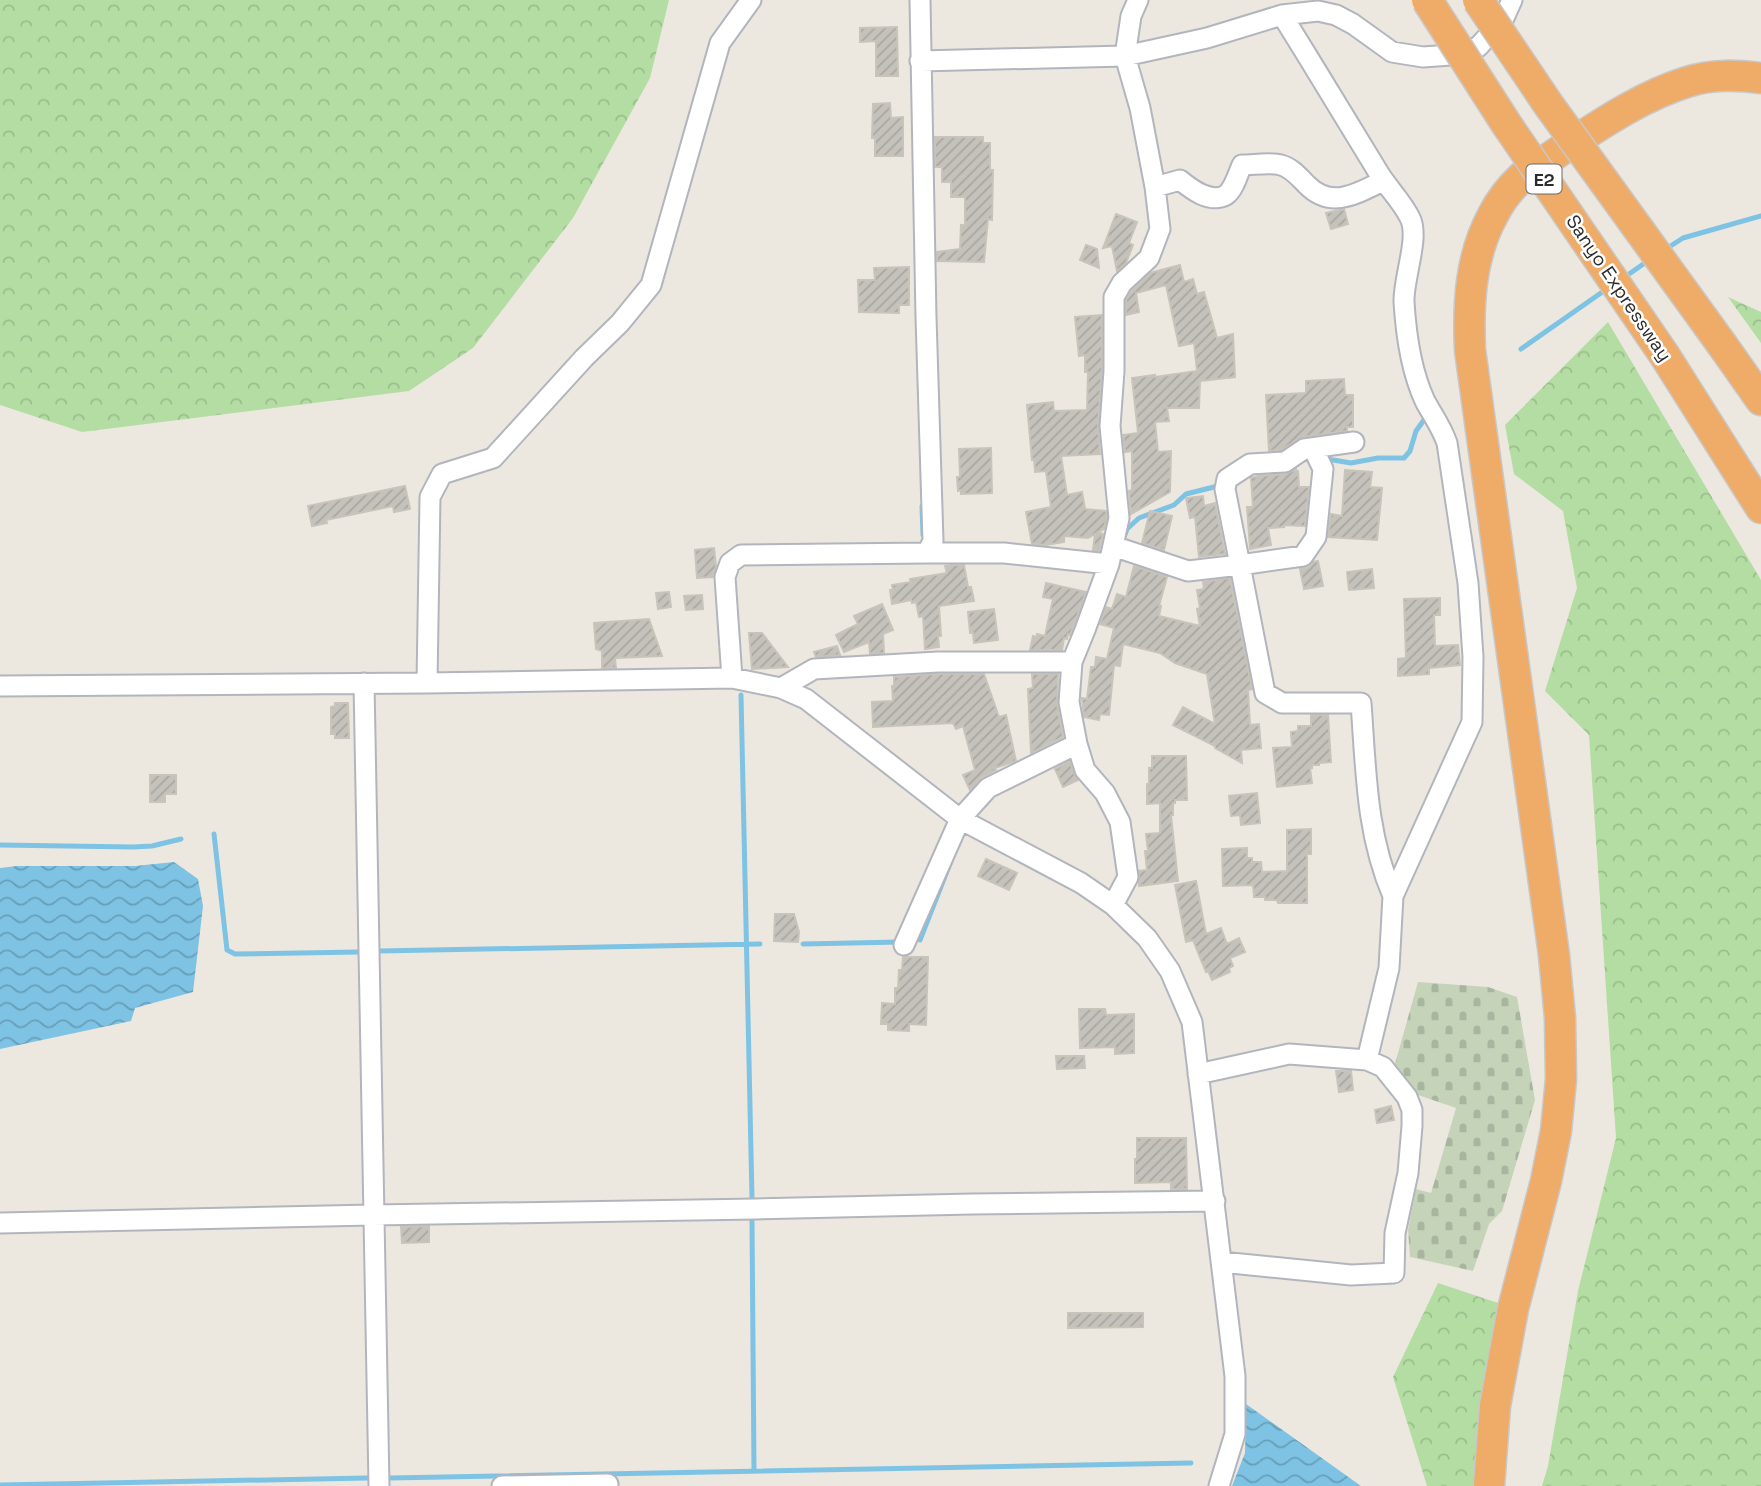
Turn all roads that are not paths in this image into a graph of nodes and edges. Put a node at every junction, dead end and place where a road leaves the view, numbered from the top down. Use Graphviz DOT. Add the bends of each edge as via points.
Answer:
graph roads {
  1 [pos="751,0"];
  2 [pos="920,0"];
  3 [pos="1138,0"];
  4 [pos="1427,0"];
  5 [pos="1478,0"];
  6 [pos="1512,0"];
  7 [pos="1282,15"];
  8 [pos="1125,56"];
  9 [pos="920,61"];
  10 [pos="1761,78"];
  11 [pos="1383,181"];
  12 [pos="1155,187"];
  13 [pos="1761,400"];
  14 [pos="1354,442"];
  15 [pos="1312,448"];
  16 [pos="1761,508"];
  17 [pos="927,553"];
  18 [pos="1111,555"];
  19 [pos="1240,565"];
  20 [pos="1072,662"];
  21 [pos="732,678"];
  22 [pos="364,683"];
  23 [pos="427,683"];
  24 [pos="0,686"];
  25 [pos="781,688"];
  26 [pos="1077,744"];
  27 [pos="960,819"];
  28 [pos="1393,896"];
  29 [pos="1113,905"];
  30 [pos="904,945"];
  31 [pos="1367,1060"];
  32 [pos="1198,1074"];
  33 [pos="1214,1201"];
  34 [pos="373,1215"];
  35 [pos="0,1223"];
  36 [pos="1221,1262"];
  37 [pos="608,1484"];
  38 [pos="379,1486"];
  39 [pos="502,1486"];
  40 [pos="1219,1486"];
  41 [pos="1489,1486"];
  1 -- 23 [label="street" via="720,43 651,285 493,458 442,474 430,498"];
  2 -- 9 [label="street"];
  3 -- 8 [label="street"];
  4 -- 16 [label="highway, Sanyo Expressway / E2, bridge"];
  5 -- 13 [label="highway, E2, bridge"];
  6 -- 7 [label="street" via="1503,20 1478,47 1423,57 1392,52 1336,15 1318,11"];
  7 -- 8 [label="street"];
  7 -- 11 [label="street"];
  8 -- 9 [label="street"];
  8 -- 12 [label="street"];
  9 -- 17 [label="street" via="933,541"];
  10 -- 41 [label="highway" via="1726,75 1689,81 1604,121 1523,176 1507,193 1492,215 1475,264 1469,304 1470,350 1560,1017 1556,1130 1513,1309 1495,1406"];
  11 -- 12 [label="street" via="1349,197 1328,198 1316,194 1293,170 1279,164 1242,165 1227,194 1216,198 1196,192 1180,180"];
  11 -- 28 [label="street" via="1411,220 1413,239 1404,299 1408,341 1416,378 1447,443 1468,583 1473,657 1472,722"];
  12 -- 18 [label="street" via="1160,229 1149,258 1114,297 1110,426 1119,518"];
  14 -- 15 [label="street"];
  15 -- 19 [label="street" via="1323,469 1316,537 1303,556"];
  15 -- 19 [label="street" via="1284,462 1250,464 1227,479"];
  17 -- 18 [label="street"];
  17 -- 21 [label="street" via="741,555 730,563 725,577"];
  18 -- 19 [label="street" via="1188,571"];
  18 -- 20 [label="street"];
  19 -- 28 [label="street" via="1265,693 1282,704 1361,703 1369,815"];
  20 -- 25 [label="street" via="938,662 814,670"];
  20 -- 26 [label="street" via="1069,702"];
  21 -- 23 [label="street"];
  21 -- 25 [label="street"];
  22 -- 23 [label="street"];
  22 -- 24 [label="street"];
  22 -- 34 [label="street"];
  25 -- 27 [label="street" via="806,699"];
  26 -- 27 [label="street" via="988,788"];
  26 -- 29 [label="street" via="1085,770 1105,793 1120,822 1128,877"];
  27 -- 29 [label="street"];
  27 -- 30 [label="street"];
  28 -- 31 [label="street" via="1389,968"];
  29 -- 32 [label="street" via="1147,939 1170,971 1192,1022"];
  31 -- 32 [label="street" via="1289,1054"];
  31 -- 36 [label="street" via="1383,1067 1412,1110 1394,1273 1351,1275"];
  32 -- 33 [label="street"];
  33 -- 34 [label="street"];
  33 -- 36 [label="street"];
  34 -- 35 [label="street"];
  34 -- 38 [label="street"];
  36 -- 40 [label="street" via="1235,1376 1235,1434"];
  37 -- 39 [label="street"];
}
